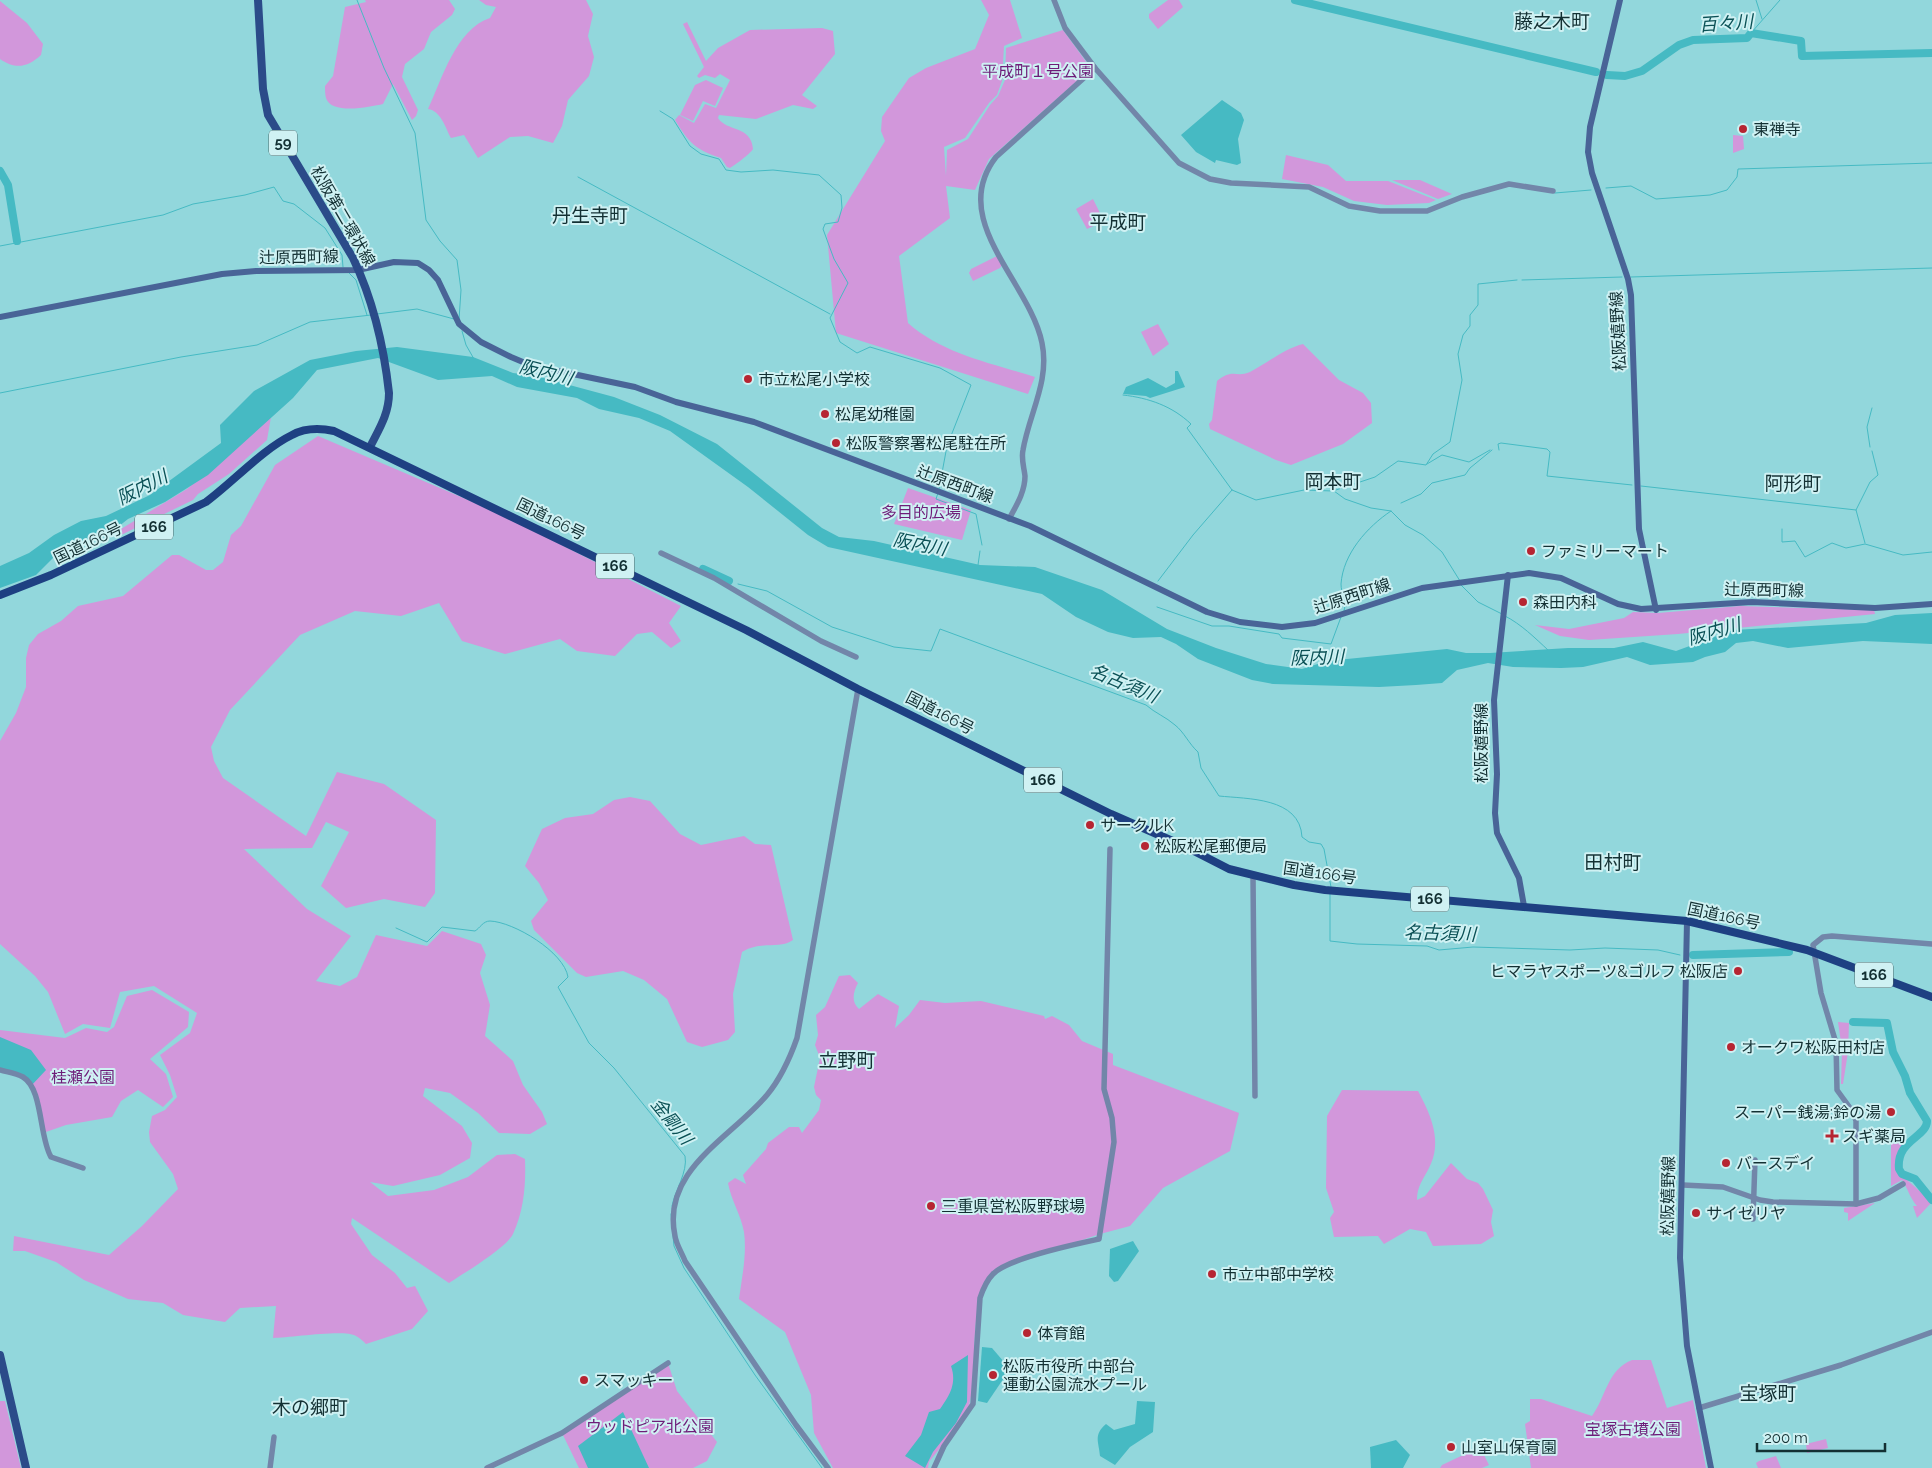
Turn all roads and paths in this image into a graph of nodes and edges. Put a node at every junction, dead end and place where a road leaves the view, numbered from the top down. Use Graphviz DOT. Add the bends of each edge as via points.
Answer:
graph roads {
  1 [pos="258,0"];
  2 [pos="1054,0"];
  3 [pos="1620,0"];
  4 [pos="1095,68"];
  5 [pos="1553,191"];
  6 [pos="358,270"];
  7 [pos="0,317"];
  8 [pos="370,447"];
  9 [pos="1009,519"];
  10 [pos="661,553"];
  11 [pos="1508,575"];
  12 [pos="0,595"];
  13 [pos="1932,604"];
  14 [pos="1656,610"];
  15 [pos="856,658"];
  16 [pos="858,688"];
  17 [pos="1110,849"];
  18 [pos="1253,876"];
  19 [pos="1524,906"];
  20 [pos="1687,921"];
  21 [pos="1932,944"];
  22 [pos="1815,954"];
  23 [pos="1932,997"];
  24 [pos="0,1070"];
  25 [pos="1254,1096"];
  26 [pos="1755,1160"];
  27 [pos="83,1168"];
  28 [pos="1903,1184"];
  29 [pos="1682,1185"];
  30 [pos="1754,1198"];
  31 [pos="1856,1204"];
  32 [pos="1753,1219"];
  33 [pos="1932,1332"];
  34 [pos="0,1355"];
  35 [pos="668,1363"];
  36 [pos="1699,1408"];
  37 [pos="274,1437"];
  38 [pos="26,1468"];
  39 [pos="270,1468"];
  40 [pos="487,1468"];
  41 [pos="828,1468"];
  42 [pos="934,1468"];
  43 [pos="1711,1468"];
  1 -- 6 [label="main road, 松阪第二環状線 / 59" via="263,88 268,115"];
  2 -- 4 [label="street" via="1065,28"];
  3 -- 14 [label="main road, 松阪嬉野線" via="1590,127 1588,152 1631,295 1640,529"];
  4 -- 5 [label="street" via="1179,163 1210,179 1309,187 1349,206 1380,211 1427,211 1509,184"];
  4 -- 9 [label="street" via="996,157 980,192 984,222 1036,323 1044,352 1042,380 1023,450 1024,486"];
  6 -- 7 [label="main road, 辻原西町線" via="222,274"];
  6 -- 8 [label="main road, 松阪第二環状線 / 59" via="373,309 388,386 389,406"];
  6 -- 9 [label="main road, 辻原西町線" via="394,262 418,263 438,280 450,310 471,335 530,365 635,387 676,402 754,422"];
  8 -- 12 [label="highway, 国道166号 / 166" via="324,429 292,434 206,502 51,576"];
  8 -- 16 [label="highway, 国道166号 / 166"];
  9 -- 11 [label="main road, 辻原西町線" via="1030,526 1202,610 1224,618 1282,627 1315,624 1407,592"];
  10 -- 15 [label="street" via="714,578"];
  11 -- 14 [label="main road, 辻原西町線" via="1554,576 1626,606"];
  11 -- 19 [label="main road, 松阪嬉野線" via="1494,700 1497,833 1519,878"];
  13 -- 14 [label="main road, 辻原西町線" via="1875,608 1752,602"];
  16 -- 18 [label="highway, 国道166号 / 166" via="1111,817 1184,846 1229,869"];
  16 -- 41 [label="street" via="792,1053 779,1080 766,1097 692,1168 680,1185 674,1216 675,1237 685,1261"];
  17 -- 42 [label="street" via="1104,1089 1114,1142 1100,1239 1004,1266 993,1273 980,1298 974,1404 944,1446"];
  18 -- 19 [label="highway, 国道166号 / 166" via="1325,890"];
  18 -- 25 [label="street"];
  19 -- 20 [label="highway, 国道166号 / 166"];
  20 -- 22 [label="highway, 国道166号 / 166" via="1744,933"];
  20 -- 29 [label="main road, 松阪嬉野線"];
  21 -- 22 [label="street" via="1826,936 1813,945"];
  22 -- 23 [label="highway, 国道166号 / 166"];
  22 -- 31 [label="street" via="1821,993 1836,1043 1837,1090 1856,1121"];
  24 -- 27 [label="street" via="23,1077 31,1086 45,1147 51,1157"];
  26 -- 30 [label="street"];
  28 -- 31 [label="street" via="1879,1198"];
  29 -- 30 [label="street" via="1718,1186"];
  29 -- 36 [label="main road, 松阪嬉野線" via="1681,1279"];
  30 -- 31 [label="street" via="1773,1202"];
  30 -- 32 [label="street"];
  33 -- 36 [label="street" via="1841,1365"];
  34 -- 38 [label="main road"];
  35 -- 40 [label="street" via="562,1433"];
  36 -- 43 [label="main road, 松阪嬉野線"];
  37 -- 39 [label="street"];
}
